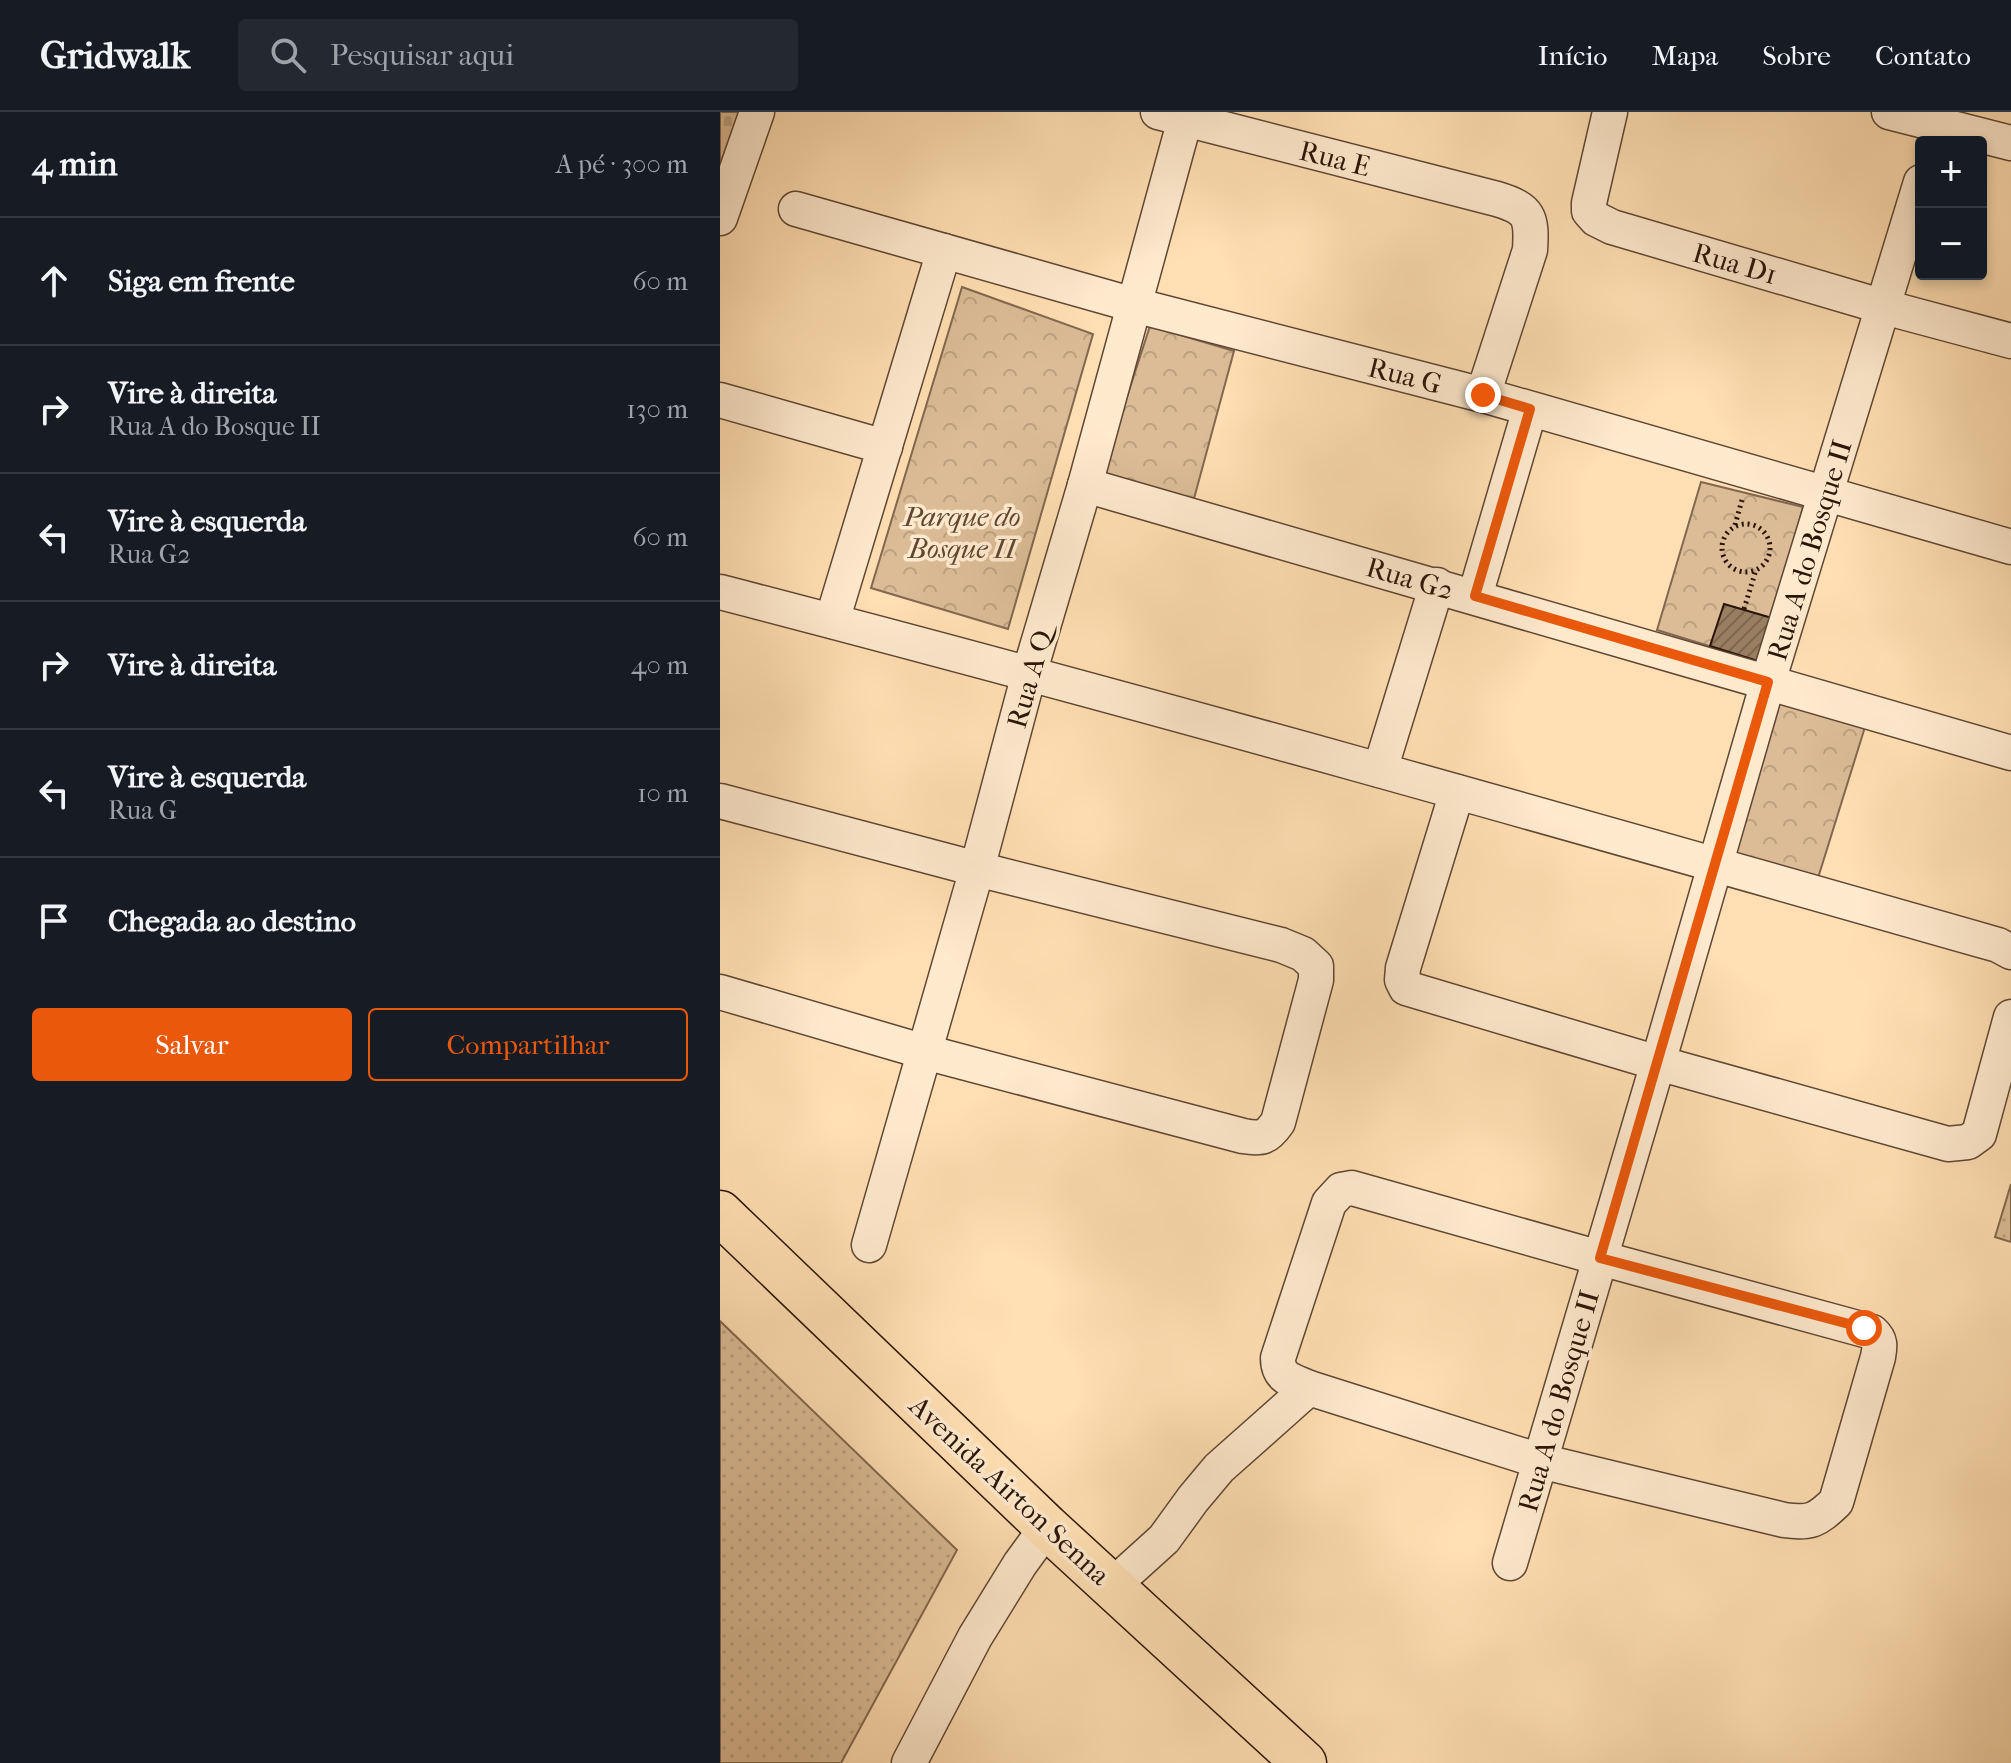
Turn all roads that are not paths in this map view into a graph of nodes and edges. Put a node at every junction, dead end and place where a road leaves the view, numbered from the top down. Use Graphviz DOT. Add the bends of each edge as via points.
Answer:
graph roads {
  1 [pos="757,112"];
  2 [pos="1610,112"];
  3 [pos="1889,112"];
  4 [pos="1177,114"];
  5 [pos="1937,126"];
  6 [pos="2011,143"];
  7 [pos="1915,202"];
  8 [pos="796,209"];
  9 [pos="720,218"];
  10 [pos="944,251"];
  11 [pos="1134,305"];
  12 [pos="1884,307"];
  13 [pos="2011,341"];
  14 [pos="1483,395"];
  15 [pos="720,400"];
  16 [pos="1530,409"];
  17 [pos="885,447"];
  18 [pos="1085,485"];
  19 [pos="1826,494"];
  20 [pos="2011,547"];
  21 [pos="1437,585"];
  22 [pos="720,592"];
  23 [pos="1475,596"];
  24 [pos="832,621"];
  25 [pos="1029,674"];
  26 [pos="1768,682"];
  27 [pos="2011,753"];
  28 [pos="1380,770"];
  29 [pos="1457,792"];
  30 [pos="720,801"];
  31 [pos="1714,864"];
  32 [pos="977,869"];
  33 [pos="2011,952"];
  34 [pos="720,992"];
  35 [pos="2011,1017"];
  36 [pos="925,1052"];
  37 [pos="1658,1063"];
  38 [pos="720,1213"];
  39 [pos="869,1245"];
  40 [pos="1600,1258"];
  41 [pos="1309,1388"];
  42 [pos="1540,1461"];
  43 [pos="1047,1527"];
  44 [pos="1510,1563"];
  45 [pos="1112,1586"];
  46 [pos="909,1763"];
  47 [pos="1304,1763"];
  1 -- 9 [label="street"];
  2 -- 12 [label="street, Rua D1" via="1592,186 1589,211 1596,219"];
  3 -- 5 [label="street"];
  4 -- 11 [label="street, Rua A Q"];
  4 -- 14 [label="street, Rua E" via="1524,211 1532,226 1530,250"];
  5 -- 6 [label="street"];
  7 -- 12 [label="street, Rua A do Bosque II"];
  8 -- 10 [label="street, Rua G"];
  10 -- 11 [label="street, Rua G"];
  10 -- 17 [label="street"];
  11 -- 14 [label="street, Rua G"];
  11 -- 18 [label="street, Rua A Q"];
  12 -- 13 [label="street, Rua D1"];
  12 -- 19 [label="street, Rua A do Bosque II"];
  14 -- 16 [label="street, Rua G"];
  15 -- 17 [label="street"];
  16 -- 19 [label="street, Rua G"];
  16 -- 23 [label="street"];
  17 -- 24 [label="street"];
  18 -- 21 [label="street, Rua G2"];
  18 -- 25 [label="street, Rua A Q"];
  19 -- 20 [label="street, Rua G"];
  19 -- 26 [label="street, Rua A do Bosque II"];
  21 -- 23 [label="street, Rua G2"];
  21 -- 28 [label="street"];
  22 -- 24 [label="street"];
  23 -- 26 [label="street, Rua G2"];
  24 -- 25 [label="street"];
  25 -- 28 [label="street"];
  25 -- 32 [label="street, Rua A Q"];
  26 -- 27 [label="street, Rua G2"];
  26 -- 31 [label="street, Rua A do Bosque II"];
  28 -- 29 [label="street"];
  29 -- 31 [label="street"];
  29 -- 37 [label="street" via="1403,968 1406,988"];
  30 -- 32 [label="street"];
  31 -- 33 [label="street"];
  31 -- 37 [label="street, Rua A do Bosque II"];
  32 -- 36 [label="street, Rua A Q"];
  32 -- 36 [label="street" via="1303,954 1316,966 1316,980 1278,1122 1262,1137 1243,1136"];
  34 -- 36 [label="street"];
  35 -- 37 [label="street" via="1979,1134 1959,1144"];
  36 -- 39 [label="street, Rua A Q"];
  37 -- 40 [label="street, Rua A do Bosque II"];
  38 -- 43 [label="main road, Avenida Airton Senna"];
  40 -- 41 [label="street" via="1352,1188 1341,1190 1329,1203 1278,1358 1283,1376"];
  40 -- 42 [label="street, Rua A do Bosque II"];
  40 -- 42 [label="street" via="1864,1328 1878,1337 1878,1357 1836,1502 1804,1523"];
  41 -- 42 [label="street"];
  41 -- 45 [label="street" via="1219,1468 1164,1539"];
  42 -- 44 [label="street, Rua A do Bosque II"];
  43 -- 45 [label="main road, Avenida Airton Senna"];
  43 -- 46 [label="street" via="975,1637"];
  45 -- 47 [label="main road, Avenida Airton Senna"];
}
